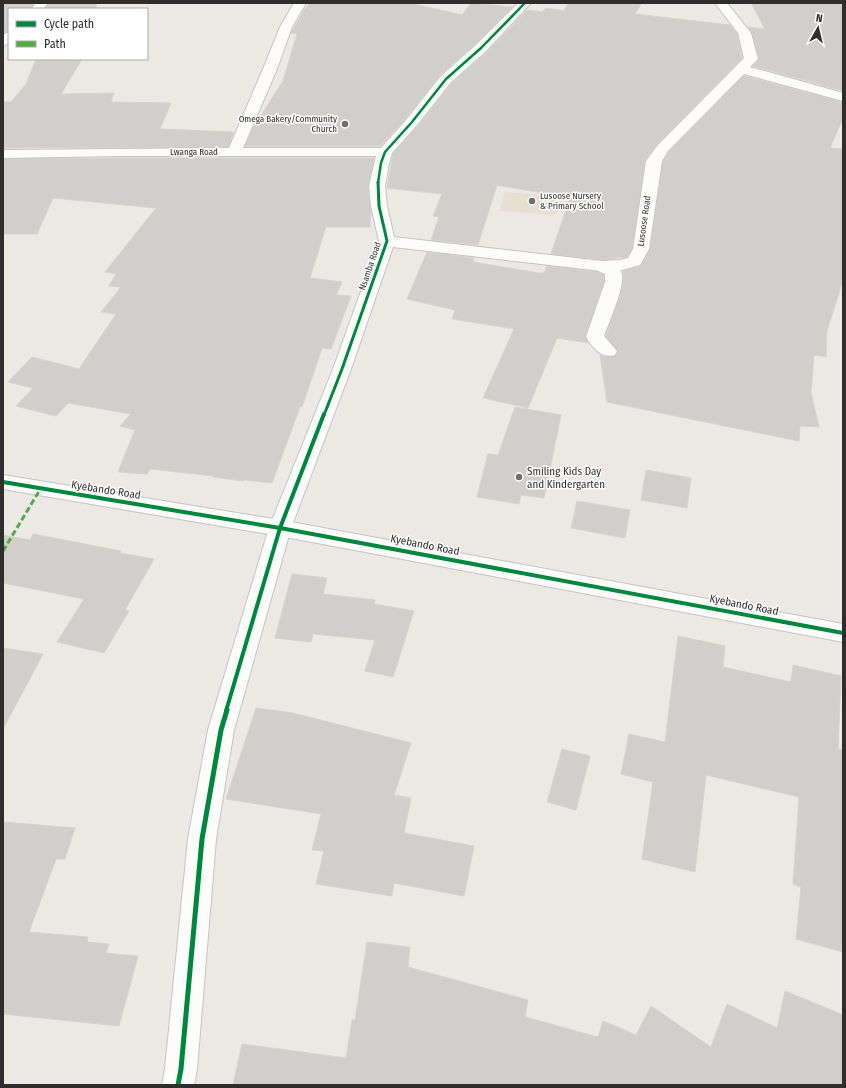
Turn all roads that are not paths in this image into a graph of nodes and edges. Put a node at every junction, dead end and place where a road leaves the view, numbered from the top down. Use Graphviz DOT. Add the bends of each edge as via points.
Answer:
graph roads {
  1 [pos="300,3"];
  2 [pos="525,3"];
  3 [pos="721,3"];
  4 [pos="742,69"];
  5 [pos="843,97"];
  6 [pos="234,152"];
  7 [pos="385,152"];
  8 [pos="3,154"];
  9 [pos="387,241"];
  10 [pos="602,266"];
  11 [pos="608,351"];
  12 [pos="3,482"];
  13 [pos="280,528"];
  14 [pos="843,633"];
  15 [pos="178,1085"];
  1 -- 6 [label="street" via="286,27"];
  2 -- 7 [label="street, Nsamba Road" via="446,79"];
  3 -- 4 [label="street, Lusoose Road" via="743,29 749,41 751,59"];
  4 -- 5 [label="street"];
  4 -- 10 [label="street, Lusoose Road" via="725,83 663,148 654,162 641,249 634,261 622,265"];
  6 -- 7 [label="street, Lwanga Road"];
  6 -- 8 [label="street, Lwanga Road"];
  7 -- 9 [label="street, Nsamba Road" via="378,186 379,206"];
  9 -- 10 [label="street, Lusoose Road"];
  9 -- 13 [label="street, Nsamba Road" via="342,370"];
  10 -- 11 [label="street" via="613,272 614,282 595,337"];
  12 -- 13 [label="street, Kyebando Road"];
  13 -- 14 [label="street, Kyebando Road"];
  13 -- 15 [label="street, Nsamba Road" via="221,730 202,839"];
}
